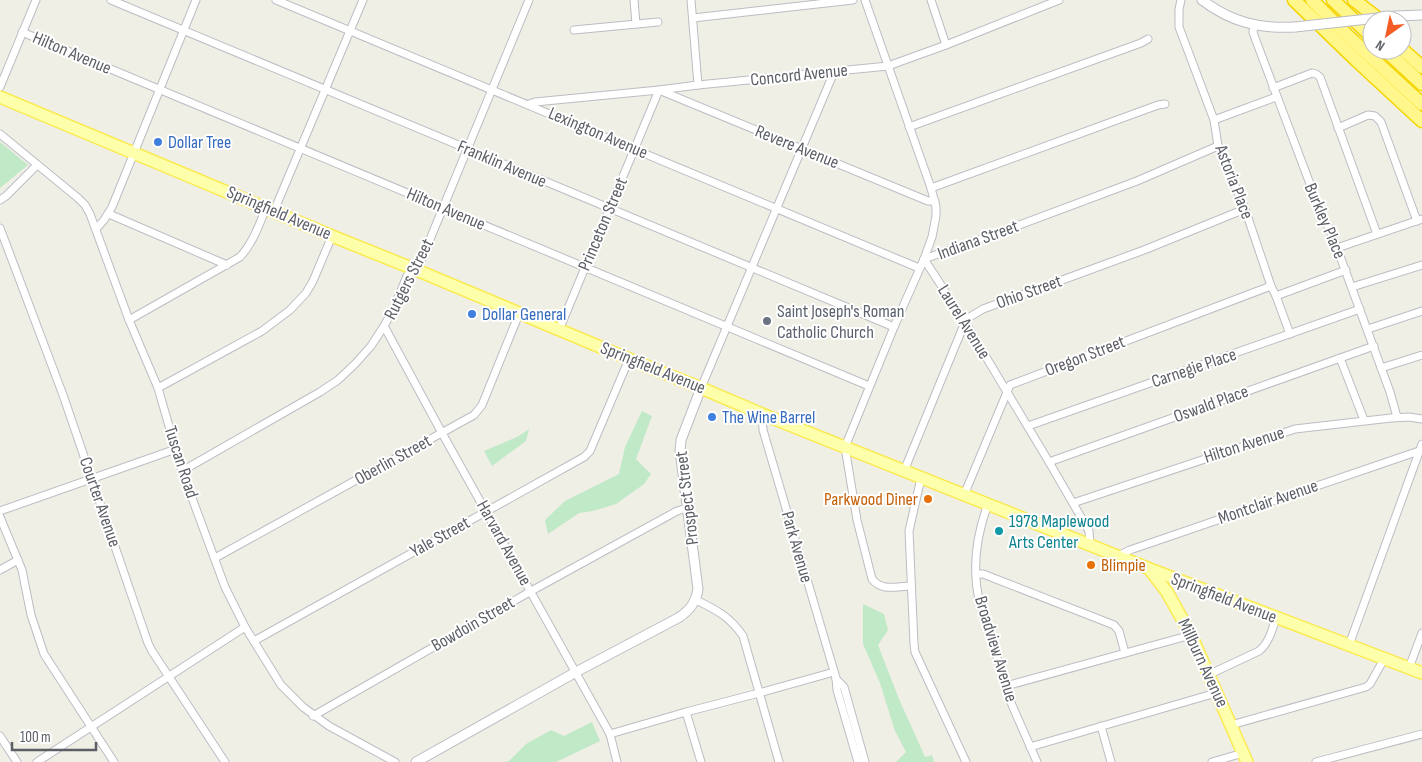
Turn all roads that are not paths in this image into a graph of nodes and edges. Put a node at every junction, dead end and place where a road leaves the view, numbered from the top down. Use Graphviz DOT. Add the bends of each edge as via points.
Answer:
graph roads {
  1 [pos="36,0"];
  2 [pos="111,0"];
  3 [pos="196,0"];
  4 [pos="276,0"];
  5 [pos="363,0"];
  6 [pos="529,0"];
  7 [pos="634,0"];
  8 [pos="691,0"];
  9 [pos="853,0"];
  10 [pos="865,0"];
  11 [pos="931,0"];
  12 [pos="1059,0"];
  13 [pos="1181,0"];
  14 [pos="1202,0"];
  15 [pos="1294,0"];
  16 [pos="1312,0"];
  17 [pos="1333,0"];
  18 [pos="1353,0"];
  19 [pos="1362,10"];
  20 [pos="1366,10"];
  21 [pos="1422,15"];
  22 [pos="693,18"];
  23 [pos="658,22"];
  24 [pos="636,24"];
  25 [pos="1254,25"];
  26 [pos="1362,28"];
  27 [pos="184,30"];
  28 [pos="351,30"];
  29 [pos="574,30"];
  30 [pos="22,32"];
  31 [pos="1148,39"];
  32 [pos="946,45"];
  33 [pos="1412,48"];
  34 [pos="1422,56"];
  35 [pos="1412,58"];
  36 [pos="1396,60"];
  37 [pos="888,66"];
  38 [pos="1422,67"];
  39 [pos="834,72"];
  40 [pos="1422,84"];
  41 [pos="698,85"];
  42 [pos="0,87"];
  43 [pos="1273,88"];
  44 [pos="325,89"];
  45 [pos="159,90"];
  46 [pos="492,90"];
  47 [pos="660,90"];
  48 [pos="0,96"];
  49 [pos="1276,97"];
  50 [pos="529,104"];
  51 [pos="1165,104"];
  52 [pos="1422,104"];
  53 [pos="1214,120"];
  54 [pos="1422,121"];
  55 [pos="909,127"];
  56 [pos="1338,128"];
  57 [pos="0,134"];
  58 [pos="1218,146"];
  59 [pos="467,149"];
  60 [pos="634,149"];
  61 [pos="802,149"];
  62 [pos="301,150"];
  63 [pos="133,152"];
  64 [pos="37,165"];
  65 [pos="931,188"];
  66 [pos="0,200"];
  67 [pos="934,201"];
  68 [pos="443,208"];
  69 [pos="777,208"];
  70 [pos="1245,208"];
  71 [pos="610,209"];
  72 [pos="270,210"];
  73 [pos="108,214"];
  74 [pos="1420,220"];
  75 [pos="0,228"];
  76 [pos="96,228"];
  77 [pos="1376,234"];
  78 [pos="332,236"];
  79 [pos="1337,248"];
  80 [pos="924,259"];
  81 [pos="1422,264"];
  82 [pos="227,265"];
  83 [pos="586,268"];
  84 [pos="752,268"];
  85 [pos="919,268"];
  86 [pos="414,269"];
  87 [pos="1346,270"];
  88 [pos="1271,286"];
  89 [pos="1352,287"];
  90 [pos="1276,296"];
  91 [pos="1360,309"];
  92 [pos="1422,311"];
  93 [pos="519,314"];
  94 [pos="129,320"];
  95 [pos="965,322"];
  96 [pos="384,326"];
  97 [pos="727,327"];
  98 [pos="894,327"];
  99 [pos="1368,329"];
  100 [pos="559,330"];
  101 [pos="1290,334"];
  102 [pos="1374,346"];
  103 [pos="1422,355"];
  104 [pos="1340,358"];
  105 [pos="628,359"];
  106 [pos="1381,368"];
  107 [pos="869,386"];
  108 [pos="158,388"];
  109 [pos="701,388"];
  110 [pos="1007,390"];
  111 [pos="762,414"];
  112 [pos="1397,417"];
  113 [pos="1422,419"];
  114 [pos="1364,420"];
  115 [pos="1028,426"];
  116 [pos="442,433"];
  117 [pos="845,447"];
  118 [pos="1421,447"];
  119 [pos="176,449"];
  120 [pos="1049,462"];
  121 [pos="182,471"];
  122 [pos="904,471"];
  123 [pos="92,478"];
  124 [pos="921,478"];
  125 [pos="964,494"];
  126 [pos="1073,503"];
  127 [pos="988,504"];
  128 [pos="687,508"];
  129 [pos="0,511"];
  130 [pos="486,512"];
  131 [pos="0,517"];
  132 [pos="1090,545"];
  133 [pos="1118,556"];
  134 [pos="215,558"];
  135 [pos="18,560"];
  136 [pos="1150,569"];
  137 [pos="0,570"];
  138 [pos="976,574"];
  139 [pos="911,586"];
  140 [pos="531,591"];
  141 [pos="696,600"];
  142 [pos="1276,618"];
  143 [pos="245,626"];
  144 [pos="1422,633"];
  145 [pos="1191,635"];
  146 [pos="254,641"];
  147 [pos="1349,645"];
  148 [pos="1125,653"];
  149 [pos="1384,658"];
  150 [pos="1409,668"];
  151 [pos="576,672"];
  152 [pos="1422,673"];
  153 [pos="835,675"];
  154 [pos="1208,675"];
  155 [pos="168,676"];
  156 [pos="1006,686"];
  157 [pos="758,693"];
  158 [pos="1216,693"];
  159 [pos="686,712"];
  160 [pos="313,716"];
  161 [pos="1231,725"];
  162 [pos="1101,726"];
  163 [pos="91,727"];
  164 [pos="610,734"];
  165 [pos="1422,734"];
  166 [pos="0,736"];
  167 [pos="1030,747"];
  168 [pos="437,750"];
  169 [pos="1245,758"];
  170 [pos="17,762"];
  171 [pos="37,762"];
  172 [pos="114,762"];
  173 [pos="225,762"];
  174 [pos="395,762"];
  175 [pos="416,762"];
  176 [pos="430,762"];
  177 [pos="617,762"];
  178 [pos="701,762"];
  179 [pos="779,762"];
  180 [pos="858,762"];
  181 [pos="865,762"];
  182 [pos="966,762"];
  183 [pos="1037,762"];
  184 [pos="1111,762"];
  185 [pos="1212,762"];
  186 [pos="1316,762"];
  1 -- 30 [label="street"];
  2 -- 27 [label="street, Franklin Avenue"];
  3 -- 27 [label="street"];
  4 -- 28 [label="street, Lexington Avenue"];
  5 -- 28 [label="street"];
  6 -- 46 [label="street, Rutgers Street"];
  7 -- 24 [label="street"];
  8 -- 22 [label="street"];
  9 -- 22 [label="street"];
  10 -- 37 [label="street"];
  11 -- 32 [label="street"];
  12 -- 32 [label="street, Concord Avenue"];
  13 -- 53 [label="street, Astoria Place" via="1179,27"];
  14 -- 25 [label="street" via="1229,16"];
  15 -- 54 [label="highway"];
  16 -- 52 [label="highway"];
  17 -- 26 [label="highway"];
  18 -- 19 [label="highway"];
  18 -- 20 [label="highway"];
  21 -- 25 [label="street, bridge" via="1295,27"];
  22 -- 41 [label="street"];
  23 -- 24 [label="street"];
  24 -- 29 [label="street"];
  25 -- 43 [label="street, Burkley Place" via="1254,35"];
  27 -- 44 [label="street, Franklin Avenue"];
  27 -- 45 [label="street"];
  28 -- 44 [label="street"];
  28 -- 46 [label="street, Lexington Avenue"];
  30 -- 42 [label="street"];
  30 -- 45 [label="street, Hilton Avenue"];
  31 -- 55 [label="street"];
  32 -- 37 [label="street, Concord Avenue"];
  33 -- 34 [label="highway"];
  35 -- 38 [label="highway"];
  36 -- 40 [label="highway"];
  37 -- 39 [label="street, Concord Avenue"];
  37 -- 55 [label="street"];
  39 -- 41 [label="street, Concord Avenue"];
  39 -- 61 [label="street, Prospect Street"];
  41 -- 47 [label="street, Concord Avenue"];
  43 -- 49 [label="street, Burkley Place"];
  43 -- 56 [label="street" via="1316,74 1320,77"];
  44 -- 59 [label="street, Franklin Avenue"];
  44 -- 62 [label="street"];
  45 -- 62 [label="street, Hilton Avenue"];
  45 -- 63 [label="street"];
  46 -- 50 [label="street, Lexington Avenue"];
  46 -- 59 [label="street, Rutgers Street"];
  47 -- 50 [label="street, Concord Avenue"];
  47 -- 60 [label="street, Princeton Street"];
  47 -- 61 [label="street, Revere Avenue"];
  48 -- 63 [label="main road, Springfield Avenue"];
  49 -- 53 [label="street"];
  49 -- 79 [label="street, Burkley Place"];
  50 -- 60 [label="street, Lexington Avenue"];
  51 -- 65 [label="street"];
  53 -- 58 [label="street, Astoria Place"];
  55 -- 65 [label="street"];
  56 -- 74 [label="street" via="1368,115 1378,119"];
  56 -- 77 [label="street"];
  57 -- 64 [label="street, Tuscan Road"];
  58 -- 70 [label="street, Astoria Place"];
  58 -- 80 [label="street, Indiana Street" via="1137,181"];
  59 -- 68 [label="street, Rutgers Street"];
  59 -- 71 [label="street, Franklin Avenue"];
  60 -- 69 [label="street, Lexington Avenue"];
  60 -- 71 [label="street, Princeton Street"];
  61 -- 67 [label="street, Revere Avenue"];
  61 -- 69 [label="street, Prospect Street"];
  62 -- 68 [label="street, Hilton Avenue"];
  62 -- 72 [label="street"];
  63 -- 72 [label="main road, Springfield Avenue"];
  63 -- 73 [label="street"];
  64 -- 66 [label="street"];
  64 -- 76 [label="street, Tuscan Road" via="85,205"];
  65 -- 67 [label="street"];
  67 -- 80 [label="street" via="936,223"];
  68 -- 83 [label="street, Hilton Avenue"];
  68 -- 86 [label="street, Rutgers Street" via="421,261"];
  69 -- 84 [label="street, Prospect Street"];
  69 -- 85 [label="street, Lexington Avenue"];
  70 -- 88 [label="street, Astoria Place"];
  70 -- 95 [label="street, Ohio Street" via="1144,250 983,309"];
  71 -- 83 [label="street, Princeton Street"];
  71 -- 84 [label="street, Franklin Avenue"];
  72 -- 78 [label="main road, Springfield Avenue"];
  72 -- 82 [label="street" via="245,252"];
  73 -- 76 [label="street"];
  73 -- 82 [label="street"];
  74 -- 77 [label="street"];
  75 -- 123 [label="street, Courter Avenue"];
  76 -- 94 [label="street, Tuscan Road"];
  77 -- 79 [label="street"];
  78 -- 86 [label="main road, Springfield Avenue"];
  78 -- 108 [label="street" via="313,281 290,310 262,331"];
  79 -- 87 [label="street, Burkley Place"];
  80 -- 85 [label="street, Indiana Street"];
  80 -- 95 [label="street, Laurel Avenue"];
  81 -- 89 [label="street"];
  82 -- 94 [label="street"];
  83 -- 97 [label="street, Hilton Avenue"];
  83 -- 100 [label="street, Princeton Street"];
  84 -- 97 [label="street, Prospect Street"];
  84 -- 98 [label="street, Franklin Avenue"];
  85 -- 98 [label="street, Indiana Street"];
  86 -- 93 [label="main road, Springfield Avenue"];
  86 -- 96 [label="street, Rutgers Street" via="407,276"];
  87 -- 89 [label="street, Burkley Place"];
  87 -- 90 [label="street"];
  88 -- 90 [label="street, Astoria Place"];
  88 -- 110 [label="street, Oregon Street" via="1010,385"];
  89 -- 91 [label="street, Burkley Place"];
  90 -- 101 [label="street, Astoria Place"];
  91 -- 99 [label="street, Burkley Place"];
  91 -- 101 [label="street, Carnegie Place"];
  92 -- 99 [label="street"];
  93 -- 100 [label="main road, Springfield Avenue"];
  93 -- 116 [label="street, Oberlin Street" via="482,405 474,415"];
  94 -- 108 [label="street, Tuscan Road"];
  95 -- 110 [label="street, Laurel Avenue"];
  95 -- 122 [label="street"];
  96 -- 116 [label="street, Harvard Avenue"];
  96 -- 121 [label="street, Rutgers Street" via="371,346 338,380"];
  97 -- 107 [label="street, Hilton Avenue"];
  97 -- 109 [label="street, Prospect Street"];
  98 -- 107 [label="street, Indiana Street"];
  99 -- 102 [label="street, Burkley Place"];
  100 -- 105 [label="main road, Springfield Avenue"];
  101 -- 115 [label="street, Carnegie Place"];
  102 -- 104 [label="street, Oswald Place"];
  102 -- 106 [label="street, Burkley Place"];
  103 -- 106 [label="street"];
  104 -- 114 [label="street"];
  104 -- 120 [label="street, Oswald Place"];
  105 -- 109 [label="main road, Springfield Avenue"];
  105 -- 130 [label="street, Yale Street" via="590,451"];
  106 -- 112 [label="street, Burkley Place"];
  107 -- 117 [label="street, Indiana Street"];
  108 -- 119 [label="street, Tuscan Road"];
  109 -- 111 [label="main road, Springfield Avenue"];
  109 -- 128 [label="street, Prospect Street" via="680,440"];
  110 -- 115 [label="street, Laurel Avenue"];
  110 -- 125 [label="street"];
  111 -- 117 [label="main road, Springfield Avenue"];
  111 -- 153 [label="street, Park Avenue"];
  112 -- 113 [label="street, Hilton Avenue"];
  112 -- 114 [label="street, Hilton Avenue"];
  114 -- 126 [label="street, Hilton Avenue" via="1295,429"];
  115 -- 120 [label="street, Laurel Avenue"];
  116 -- 130 [label="street, Harvard Avenue"];
  116 -- 134 [label="street, Oberlin Street"];
  117 -- 122 [label="main road, Springfield Avenue"];
  117 -- 139 [label="street" via="857,520 872,579 884,588"];
  118 -- 133 [label="street, Montclair Avenue"];
  118 -- 147 [label="street"];
  119 -- 121 [label="street, Tuscan Road"];
  119 -- 123 [label="street"];
  120 -- 126 [label="street, Laurel Avenue"];
  121 -- 134 [label="street, Tuscan Road"];
  122 -- 124 [label="main road, Springfield Avenue"];
  123 -- 129 [label="street"];
  123 -- 155 [label="street, Courter Avenue" via="148,643"];
  124 -- 125 [label="main road, Springfield Avenue"];
  124 -- 139 [label="street" via="909,532"];
  125 -- 127 [label="main road, Springfield Avenue"];
  126 -- 132 [label="street, Laurel Avenue" via="1089,531"];
  127 -- 132 [label="main road, Springfield Avenue"];
  127 -- 138 [label="street, Broadview Avenue" via="978,535"];
  128 -- 140 [label="street, Bowdoin Street"];
  128 -- 141 [label="street, Prospect Street" via="698,589"];
  130 -- 140 [label="street, Harvard Avenue"];
  130 -- 146 [label="street, Yale Street"];
  131 -- 135 [label="street"];
  132 -- 133 [label="main road, Springfield Avenue"];
  133 -- 136 [label="main road, Springfield Avenue"];
  134 -- 143 [label="street, Tuscan Road" via="225,587"];
  135 -- 137 [label="street"];
  135 -- 163 [label="street" via="44,654"];
  136 -- 142 [label="main road, Springfield Avenue"];
  136 -- 145 [label="main road, Millburn Avenue"];
  138 -- 148 [label="street" via="1114,625"];
  138 -- 156 [label="street, Broadview Avenue" via="979,601"];
  139 -- 182 [label="street" via="915,652"];
  140 -- 151 [label="street, Harvard Avenue"];
  140 -- 160 [label="street, Bowdoin Street"];
  141 -- 151 [label="street" via="684,614"];
  141 -- 157 [label="street" via="736,625 743,636"];
  142 -- 147 [label="main road, Springfield Avenue"];
  142 -- 154 [label="street" via="1264,647"];
  143 -- 146 [label="street, Tuscan Road"];
  143 -- 155 [label="street"];
  144 -- 150 [label="street"];
  145 -- 148 [label="street"];
  145 -- 154 [label="main road, Millburn Avenue"];
  146 -- 160 [label="street, Tuscan Road" via="281,685"];
  147 -- 149 [label="main road, Springfield Avenue"];
  148 -- 156 [label="street"];
  149 -- 150 [label="main road, Springfield Avenue"];
  149 -- 161 [label="street" via="1366,687"];
  150 -- 152 [label="main road, Springfield Avenue"];
  151 -- 164 [label="street, Harvard Avenue"];
  151 -- 168 [label="street"];
  153 -- 157 [label="street"];
  153 -- 180 [label="street, Park Avenue"];
  153 -- 181 [label="street, Park Avenue" via="844,687"];
  154 -- 158 [label="main road, Millburn Avenue"];
  155 -- 163 [label="street"];
  155 -- 173 [label="street, Courter Avenue"];
  156 -- 167 [label="street, Broadview Avenue"];
  157 -- 159 [label="street"];
  157 -- 179 [label="street"];
  158 -- 161 [label="main road, Millburn Avenue"];
  158 -- 162 [label="street"];
  159 -- 164 [label="street"];
  159 -- 178 [label="street"];
  160 -- 174 [label="street, Tuscan Road"];
  161 -- 169 [label="main road, Millburn Avenue"];
  162 -- 167 [label="street"];
  162 -- 184 [label="street"];
  163 -- 171 [label="street"];
  163 -- 172 [label="street"];
  164 -- 177 [label="street, Harvard Avenue"];
  165 -- 186 [label="street"];
  166 -- 170 [label="street"];
  167 -- 183 [label="street, Broadview Avenue"];
  168 -- 175 [label="street"];
  168 -- 176 [label="street"];
  169 -- 185 [label="street"];
}
